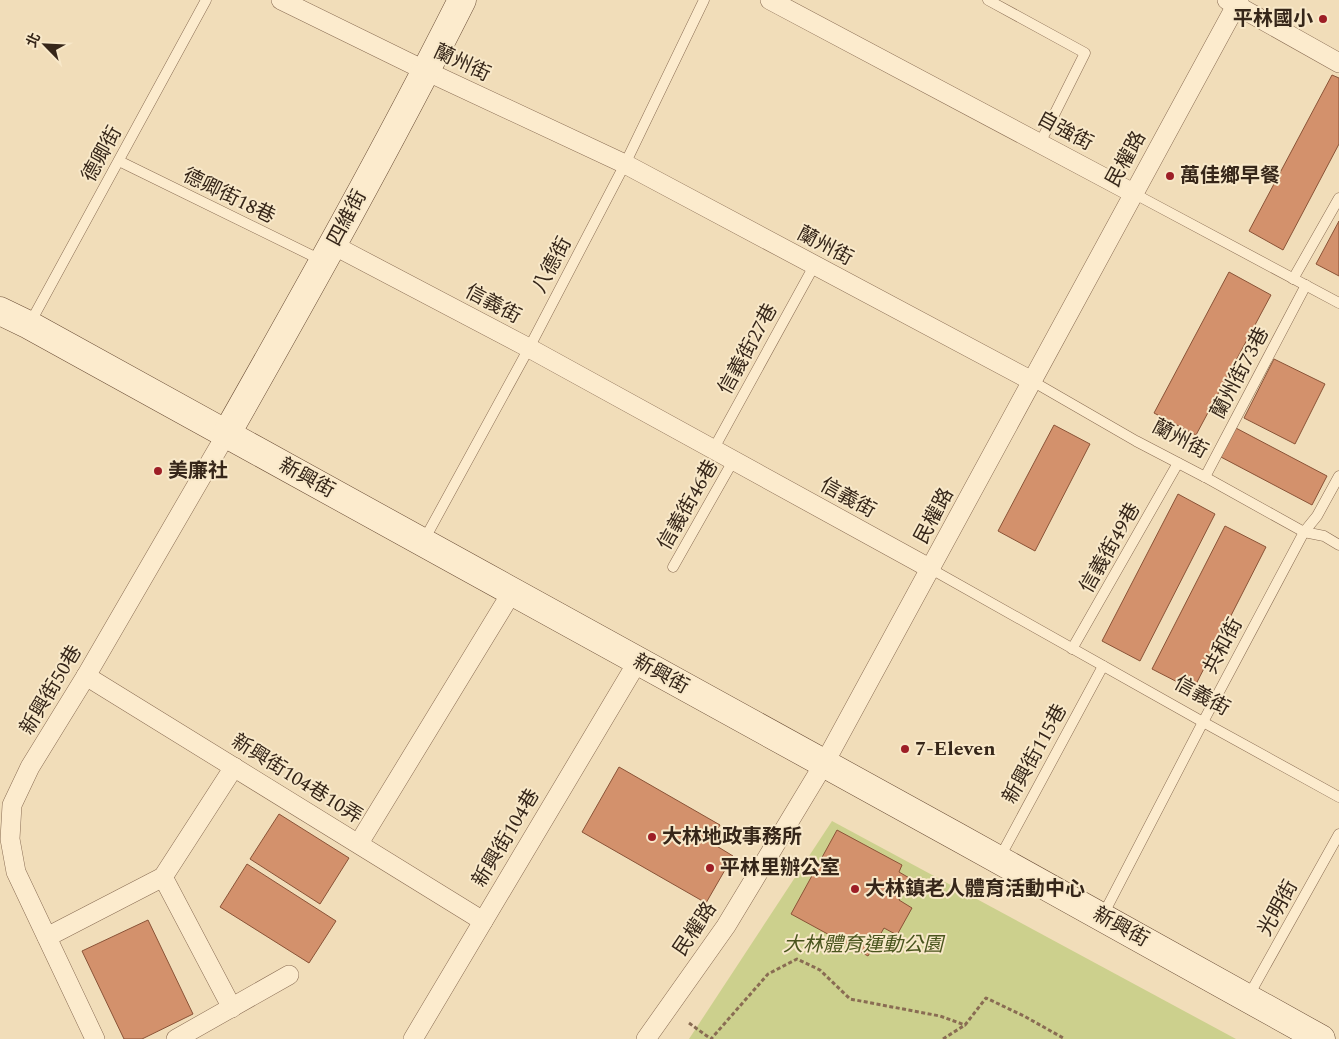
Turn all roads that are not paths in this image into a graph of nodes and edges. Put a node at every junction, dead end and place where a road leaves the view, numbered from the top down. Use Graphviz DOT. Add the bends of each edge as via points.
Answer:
graph roads {
  1 [pos="206,0"];
  2 [pos="281,0"];
  3 [pos="462,0"];
  4 [pos="704,0"];
  5 [pos="770,0"];
  6 [pos="988,0"];
  7 [pos="1234,2"];
  8 [pos="1339,63"];
  9 [pos="426,71"];
  10 [pos="1040,143"];
  11 [pos="119,161"];
  12 [pos="625,164"];
  13 [pos="1133,194"];
  14 [pos="1339,198"];
  15 [pos="328,253"];
  16 [pos="814,266"];
  17 [pos="1293,279"];
  18 [pos="1306,285"];
  19 [pos="1339,303"];
  20 [pos="0,311"];
  21 [pos="29,326"];
  22 [pos="528,348"];
  23 [pos="1032,381"];
  24 [pos="227,433"];
  25 [pos="713,450"];
  26 [pos="733,461"];
  27 [pos="1178,463"];
  28 [pos="1339,476"];
  29 [pos="1205,477"];
  30 [pos="1304,532"];
  31 [pos="423,543"];
  32 [pos="1339,545"];
  33 [pos="673,567"];
  34 [pos="931,570"];
  35 [pos="512,592"];
  36 [pos="1072,650"];
  37 [pos="638,661"];
  38 [pos="1103,666"];
  39 [pos="86,676"];
  40 [pos="1202,722"];
  41 [pos="825,762"];
  42 [pos="234,766"];
  43 [pos="1339,797"];
  44 [pos="1339,834"];
  45 [pos="359,843"];
  46 [pos="998,859"];
  47 [pos="163,878"];
  48 [pos="1103,916"];
  49 [pos="483,921"];
  50 [pos="47,937"];
  51 [pos="289,975"];
  52 [pos="1248,998"];
  53 [pos="232,1008"];
  54 [pos="95,1039"];
  55 [pos="176,1039"];
  56 [pos="413,1039"];
  57 [pos="646,1039"];
  58 [pos="1321,1039"];
  1 -- 11 [label="lane, 德卿街"];
  2 -- 9 [label="street, 蘭州街"];
  3 -- 9 [label="main road, 四維街"];
  4 -- 12 [label="lane, 八德街"];
  5 -- 10 [label="street, 自強街"];
  6 -- 10 [label="lane" via="1085,53"];
  7 -- 8 [label="street"];
  7 -- 13 [label="street, 民權路"];
  9 -- 12 [label="street, 蘭州街"];
  9 -- 15 [label="main road, 四維街"];
  10 -- 13 [label="street, 自強街"];
  11 -- 15 [label="lane, 德卿街18巷"];
  11 -- 21 [label="lane, 德卿街"];
  12 -- 16 [label="street, 蘭州街"];
  12 -- 22 [label="lane, 八德街"];
  13 -- 17 [label="lane, 自強街"];
  13 -- 23 [label="street, 民權路"];
  14 -- 17 [label="lane"];
  15 -- 22 [label="street, 信義街"];
  15 -- 24 [label="main road, 四維街"];
  16 -- 23 [label="street, 蘭州街"];
  16 -- 25 [label="lane, 信義街27巷"];
  17 -- 18 [label="lane, 自強街"];
  18 -- 19 [label="lane, 自強街"];
  18 -- 29 [label="lane, 蘭州街73巷"];
  20 -- 21 [label="main road, 新興街"];
  21 -- 24 [label="main road, 新興街"];
  22 -- 25 [label="street, 信義街"];
  22 -- 31 [label="lane, 八德街"];
  23 -- 27 [label="lane, 蘭州街"];
  23 -- 34 [label="street, 民權路"];
  24 -- 31 [label="main road, 新興街"];
  24 -- 39 [label="street, 新興街50巷"];
  25 -- 26 [label="street, 信義街"];
  26 -- 33 [label="lane, 信義街46巷"];
  26 -- 34 [label="street, 信義街"];
  27 -- 29 [label="lane, 蘭州街"];
  27 -- 36 [label="lane, 信義街49巷"];
  28 -- 30 [label="lane, 共和街" via="1317,516"];
  29 -- 30 [label="lane, 蘭州街"];
  30 -- 32 [label="lane, 蘭州街" via="1324,536"];
  30 -- 40 [label="lane, 共和街"];
  31 -- 35 [label="main road, 新興街"];
  34 -- 36 [label="lane, 信義街"];
  34 -- 41 [label="street, 民權路"];
  35 -- 37 [label="main road, 新興街"];
  35 -- 45 [label="street"];
  36 -- 38 [label="lane, 信義街"];
  37 -- 41 [label="main road, 新興街"];
  37 -- 49 [label="street, 新興街104巷"];
  38 -- 40 [label="lane, 信義街"];
  38 -- 46 [label="lane, 新興街115巷"];
  39 -- 42 [label="street, 新興街104巷10弄"];
  39 -- 50 [label="street, 新興街50巷" via="30,767 12,804 10,838 16,872"];
  40 -- 43 [label="lane, 信義街"];
  40 -- 48 [label="lane, 共和街"];
  41 -- 46 [label="main road, 新興街"];
  41 -- 57 [label="street, 民權路" via="726,926"];
  42 -- 45 [label="street, 新興街104巷10弄"];
  42 -- 47 [label="street"];
  44 -- 52 [label="lane, 光明街"];
  45 -- 49 [label="street, 新興街104巷10弄"];
  46 -- 48 [label="main road, 新興街"];
  47 -- 50 [label="street"];
  47 -- 53 [label="street"];
  48 -- 52 [label="main road, 新興街"];
  49 -- 56 [label="street, 新興街104巷"];
  50 -- 54 [label="street, 新興街50巷"];
  51 -- 53 [label="street"];
  52 -- 58 [label="main road, 新興街"];
  53 -- 55 [label="street"];
}
